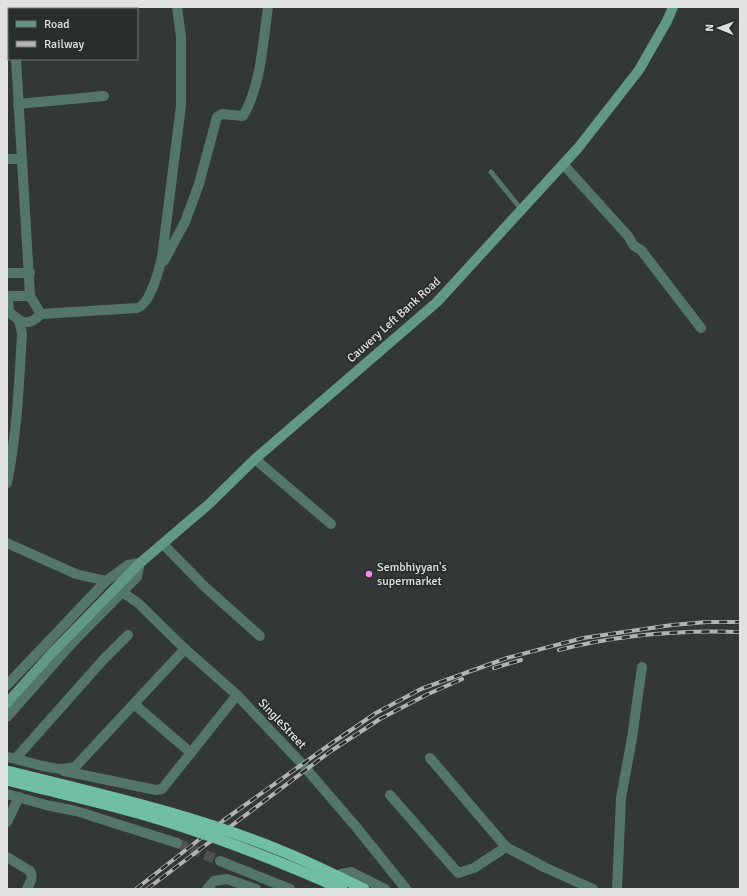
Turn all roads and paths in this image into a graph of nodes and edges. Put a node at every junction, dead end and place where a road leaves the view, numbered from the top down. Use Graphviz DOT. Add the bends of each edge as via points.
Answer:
graph roads {
  1 [pos="177,7"];
  2 [pos="268,7"];
  3 [pos="674,7"];
  4 [pos="16,60"];
  5 [pos="104,96"];
  6 [pos="18,104"];
  7 [pos="7,159"];
  8 [pos="21,159"];
  9 [pos="563,164"];
  10 [pos="491,172"];
  11 [pos="518,206"];
  12 [pos="160,268"];
  13 [pos="30,272"];
  14 [pos="7,273"];
  15 [pos="7,296"];
  16 [pos="30,296"];
  17 [pos="41,314"];
  18 [pos="19,320"];
  19 [pos="701,328"];
  20 [pos="255,459"];
  21 [pos="9,461"];
  22 [pos="7,483"];
  23 [pos="331,524"];
  24 [pos="7,543"];
  25 [pos="163,544"];
  26 [pos="140,563"];
  27 [pos="106,581"];
  28 [pos="122,592"];
  29 [pos="128,635"];
  30 [pos="260,636"];
  31 [pos="186,649"];
  32 [pos="642,667"];
  33 [pos="7,685"];
  34 [pos="237,695"];
  35 [pos="7,703"];
  36 [pos="134,704"];
  37 [pos="7,717"];
  38 [pos="191,753"];
  39 [pos="11,758"];
  40 [pos="430,758"];
  41 [pos="58,769"];
  42 [pos="7,771"];
  43 [pos="7,780"];
  44 [pos="7,794"];
  45 [pos="390,795"];
  46 [pos="19,797"];
  47 [pos="7,822"];
  48 [pos="177,843"];
  49 [pos="506,847"];
  50 [pos="7,857"];
  51 [pos="220,861"];
  52 [pos="27,889"];
  53 [pos="207,889"];
  54 [pos="256,889"];
  55 [pos="290,889"];
  56 [pos="328,889"];
  57 [pos="342,889"];
  58 [pos="364,889"];
  59 [pos="385,889"];
  60 [pos="406,889"];
  61 [pos="593,889"];
  62 [pos="617,889"];
  1 -- 12 [label="street" via="181,37 181,106"];
  2 -- 12 [label="street" via="259,74 249,103 243,116 222,114 216,118 199,184 185,222"];
  3 -- 9 [label="main road, Cauvery Left Bank Road" via="639,70"];
  4 -- 6 [label="street"];
  5 -- 6 [label="street"];
  6 -- 8 [label="street"];
  7 -- 8 [label="street"];
  8 -- 13 [label="street"];
  9 -- 11 [label="main road, Cauvery Left Bank Road"];
  9 -- 19 [label="street" via="628,236 634,246 641,250"];
  10 -- 11 [label="lane"];
  11 -- 20 [label="main road, Cauvery Left Bank Road" via="437,302"];
  12 -- 17 [label="street" via="144,304 140,307"];
  13 -- 14 [label="street"];
  13 -- 16 [label="street"];
  15 -- 16 [label="street"];
  15 -- 18 [label="street" via="9,312"];
  16 -- 17 [label="street"];
  17 -- 18 [label="street" via="31,322"];
  18 -- 21 [label="street" via="22,334 16,425"];
  20 -- 23 [label="street"];
  20 -- 25 [label="main road, Cauvery Left Bank Road"];
  21 -- 22 [label="street"];
  24 -- 27 [label="street" via="76,574"];
  25 -- 26 [label="main road, Cauvery Left Bank Road"];
  25 -- 30 [label="street" via="205,587"];
  26 -- 27 [label="street" via="128,565"];
  26 -- 28 [label="street" via="137,577"];
  26 -- 35 [label="main road, Cauvery Left Bank Road"];
  27 -- 33 [label="street"];
  28 -- 31 [label="street, SingleStreet" via="138,603"];
  28 -- 37 [label="street" via="73,642"];
  29 -- 39 [label="street"];
  31 -- 34 [label="street, SingleStreet"];
  31 -- 36 [label="street"];
  32 -- 62 [label="street" via="621,798"];
  34 -- 38 [label="street"];
  34 -- 60 [label="street, SingleStreet" via="302,764"];
  36 -- 38 [label="street"];
  36 -- 41 [label="street" via="76,766"];
  38 -- 41 [label="street" via="159,790"];
  39 -- 41 [label="street"];
  40 -- 49 [label="street"];
  42 -- 58 [label="highway, bridge" via="199,821 284,852"];
  43 -- 57 [label="highway, bridge" via="192,830 247,849"];
  44 -- 46 [label="street"];
  45 -- 49 [label="street" via="458,873 474,868"];
  46 -- 47 [label="street"];
  46 -- 48 [label="street" via="76,811"];
  49 -- 61 [label="street"];
  50 -- 52 [label="street" via="31,872 31,881"];
  51 -- 55 [label="street"];
  53 -- 54 [label="street" via="214,881 227,878"];
  56 -- 59 [label="street" via="341,874 351,872"];
}
